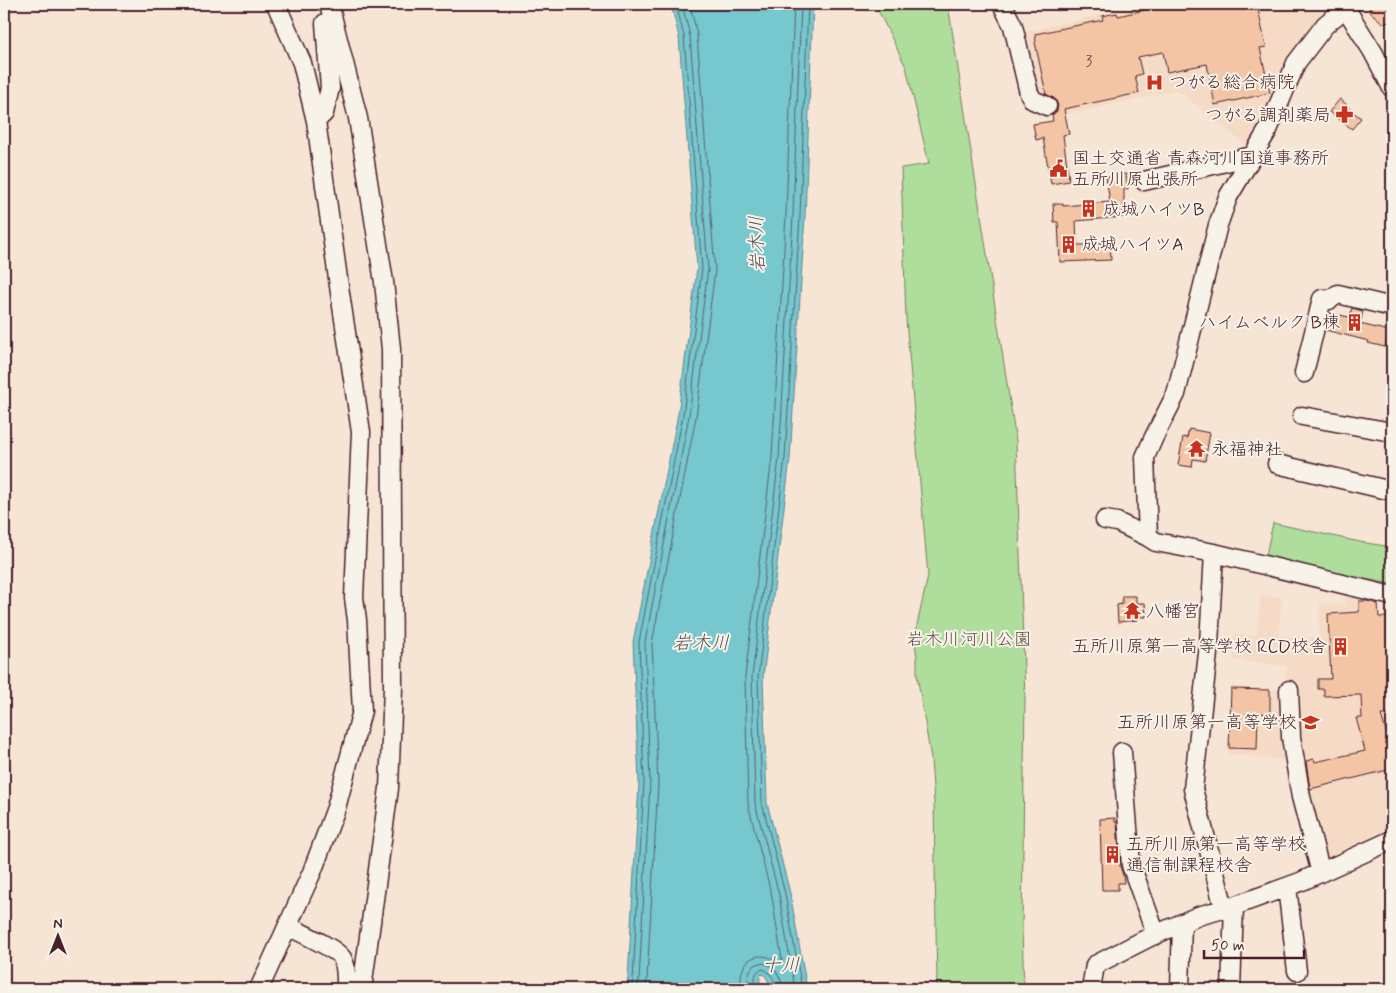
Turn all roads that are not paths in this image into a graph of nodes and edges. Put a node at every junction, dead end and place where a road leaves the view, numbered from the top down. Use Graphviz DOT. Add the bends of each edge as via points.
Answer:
graph roads {
  1 [pos="276,4"];
  2 [pos="1002,4"];
  3 [pos="329,5"];
  4 [pos="1346,5"];
  5 [pos="327,47"];
  6 [pos="302,63"];
  7 [pos="1392,86"];
  8 [pos="1047,106"];
  9 [pos="316,121"];
  10 [pos="1252,156"];
  11 [pos="1144,181"];
  12 [pos="1392,307"];
  13 [pos="1304,373"];
  14 [pos="1302,416"];
  15 [pos="1392,432"];
  16 [pos="1277,464"];
  17 [pos="1392,492"];
  18 [pos="1105,520"];
  19 [pos="1148,537"];
  20 [pos="1214,553"];
  21 [pos="1392,596"];
  22 [pos="1289,690"];
  23 [pos="1122,752"];
  24 [pos="1392,840"];
  25 [pos="1321,873"];
  26 [pos="1287,887"];
  27 [pos="1229,907"];
  28 [pos="1182,923"];
  29 [pos="288,926"];
  30 [pos="1156,934"];
  31 [pos="1297,971"];
  32 [pos="259,989"];
  33 [pos="346,989"];
  34 [pos="362,989"];
  35 [pos="1090,989"];
  36 [pos="1180,989"];
  37 [pos="1230,989"];
  1 -- 6 [label="street"];
  2 -- 8 [label="street" via="1018,41 1029,93 1033,100"];
  3 -- 5 [label="street" via="325,23"];
  3 -- 34 [label="street" via="358,118 384,282 391,349 394,688 389,788"];
  4 -- 7 [label="street"];
  4 -- 10 [label="street" via="1296,63 1268,130"];
  5 -- 6 [label="street"];
  5 -- 9 [label="street" via="330,88 324,113"];
  6 -- 9 [label="street"];
  9 -- 29 [label="street" via="361,432 354,598 362,711 336,808"];
  10 -- 11 [label="street"];
  10 -- 19 [label="street" via="1228,197 1218,224 1176,394 1145,457"];
  12 -- 13 [label="street" via="1338,294 1329,300 1322,299"];
  14 -- 15 [label="street"];
  16 -- 17 [label="street"];
  18 -- 19 [label="street" via="1117,522"];
  19 -- 20 [label="street" via="1156,542"];
  20 -- 21 [label="street"];
  20 -- 27 [label="street" via="1194,789"];
  22 -- 25 [label="street" via="1291,737 1301,798"];
  23 -- 30 [label="street" via="1131,865"];
  24 -- 25 [label="street"];
  25 -- 26 [label="street"];
  26 -- 27 [label="street"];
  26 -- 31 [label="street"];
  27 -- 28 [label="street"];
  27 -- 37 [label="street"];
  28 -- 30 [label="street"];
  28 -- 36 [label="street"];
  29 -- 32 [label="street"];
  29 -- 33 [label="street" via="342,958"];
  30 -- 35 [label="street" via="1095,966"];
}
